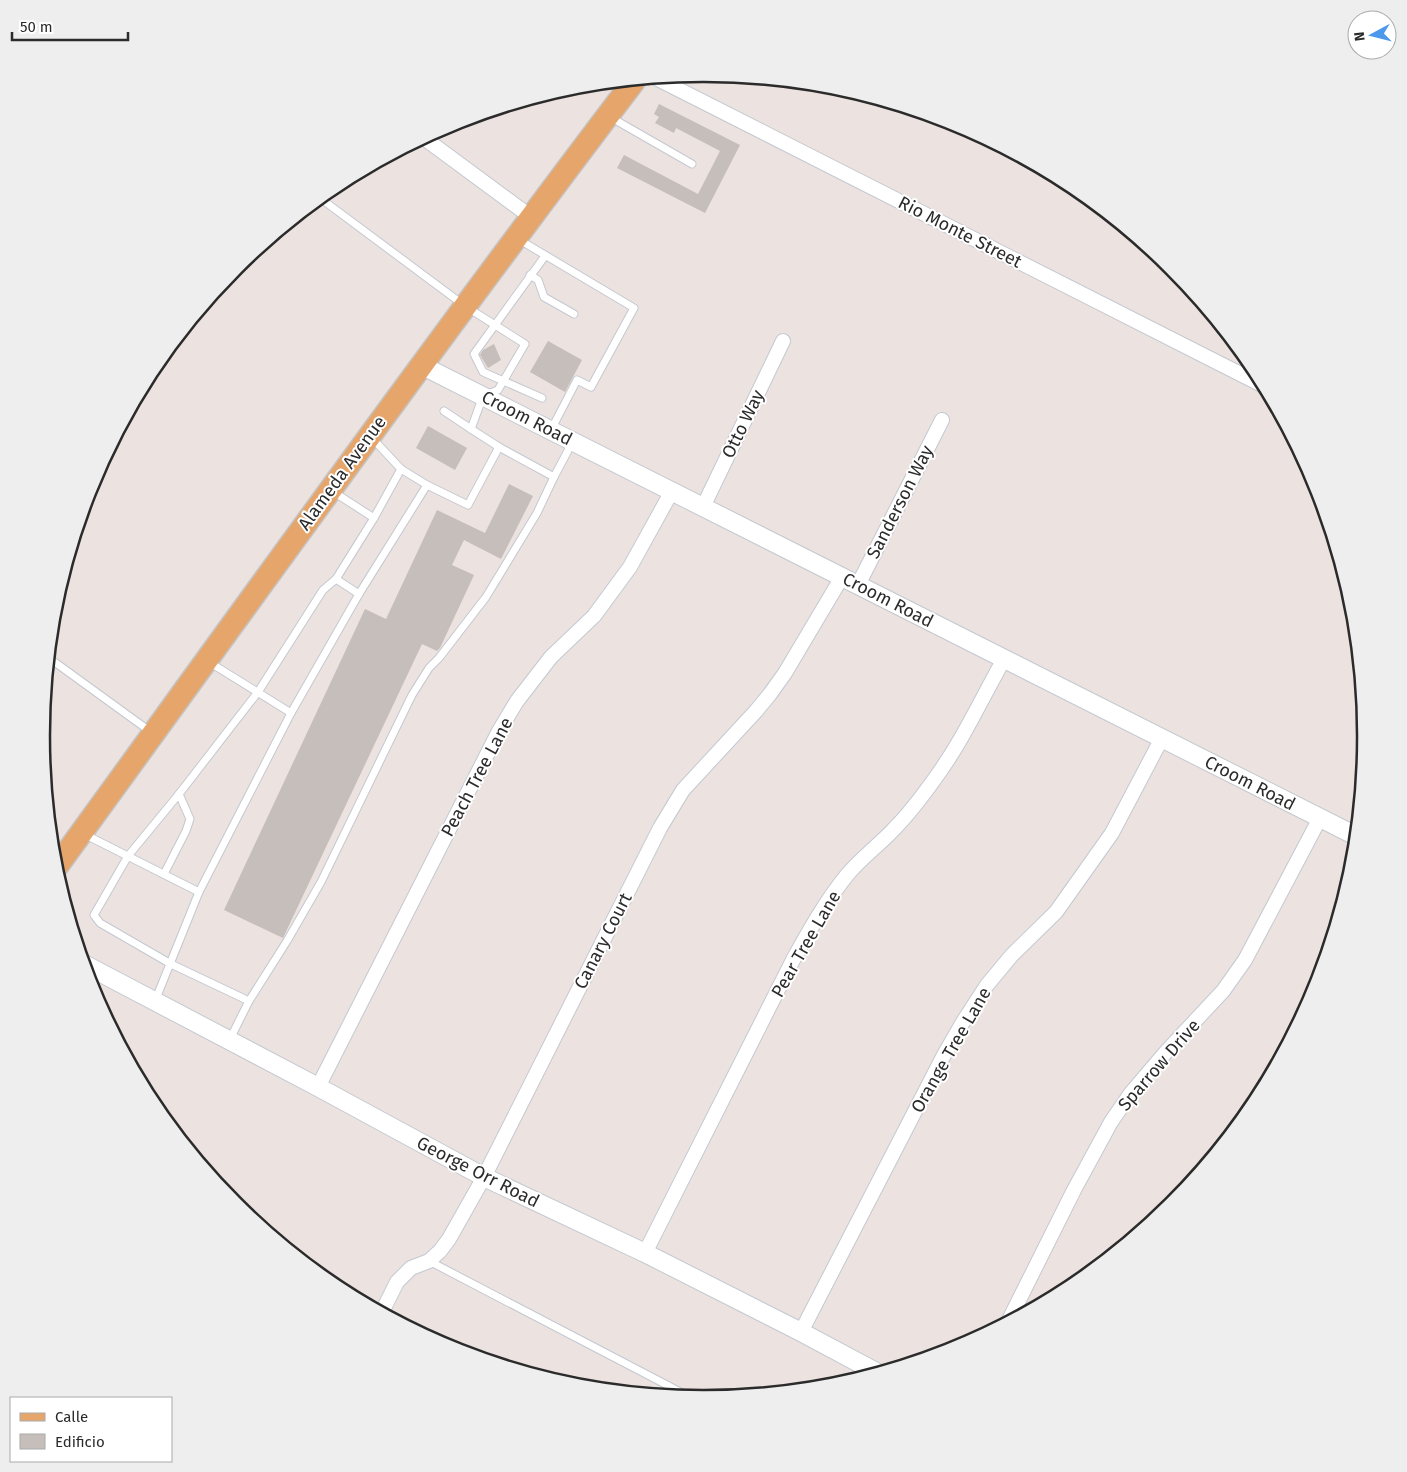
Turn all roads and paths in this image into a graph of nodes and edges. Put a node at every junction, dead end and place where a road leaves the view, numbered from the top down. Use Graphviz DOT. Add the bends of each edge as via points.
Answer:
graph roads {
  1 [pos="667,84"];
  2 [pos="629,87"];
  3 [pos="607,116"];
  4 [pos="430,143"];
  5 [pos="692,164"];
  6 [pos="327,203"];
  7 [pos="531,217"];
  8 [pos="515,238"];
  9 [pos="544,256"];
  10 [pos="530,275"];
  11 [pos="465,306"];
  12 [pos="574,314"];
  13 [pos="495,324"];
  14 [pos="783,342"];
  15 [pos="421,365"];
  16 [pos="1251,379"];
  17 [pos="502,380"];
  18 [pos="483,396"];
  19 [pos="542,398"];
  20 [pos="444,411"];
  21 [pos="942,420"];
  22 [pos="471,429"];
  23 [pos="551,430"];
  24 [pos="370,435"];
  25 [pos="572,441"];
  26 [pos="499,447"];
  27 [pos="401,469"];
  28 [pos="554,477"];
  29 [pos="427,485"];
  30 [pos="330,490"];
  31 [pos="672,491"];
  32 [pos="702,507"];
  33 [pos="374,518"];
  34 [pos="336,579"];
  35 [pos="850,581"];
  36 [pos="359,594"];
  37 [pos="1004,659"];
  38 [pos="206,661"];
  39 [pos="55,662"];
  40 [pos="258,692"];
  41 [pos="291,713"];
  42 [pos="153,734"];
  43 [pos="1162,738"];
  44 [pos="179,794"];
  45 [pos="1320,818"];
  46 [pos="82,832"];
  47 [pos="1349,833"];
  48 [pos="128,856"];
  49 [pos="62,858"];
  50 [pos="164,874"];
  51 [pos="199,892"];
  52 [pos="171,964"];
  53 [pos="94,969"];
  54 [pos="155,1002"];
  55 [pos="250,1002"];
  56 [pos="230,1041"];
  57 [pos="318,1087"];
  58 [pos="484,1177"];
  59 [pos="645,1253"];
  60 [pos="429,1261"];
  61 [pos="385,1306"];
  62 [pos="1014,1311"];
  63 [pos="802,1332"];
  64 [pos="869,1368"];
  65 [pos="674,1389"];
  1 -- 16 [label="street, Rio Monte Street"];
  2 -- 3 [label="main road, Alameda Avenue"];
  3 -- 5 [label="lane"];
  3 -- 7 [label="main road, Alameda Avenue"];
  4 -- 7 [label="street"];
  6 -- 11 [label="lane"];
  7 -- 8 [label="main road, Alameda Avenue"];
  8 -- 9 [label="lane"];
  8 -- 11 [label="main road, Alameda Avenue"];
  9 -- 10 [label="lane"];
  9 -- 23 [label="lane" via="634,308 591,387 578,380"];
  10 -- 12 [label="lane" via="538,280 544,297"];
  10 -- 13 [label="lane"];
  11 -- 13 [label="lane"];
  11 -- 15 [label="main road, Alameda Avenue"];
  13 -- 17 [label="lane" via="474,354 483,372"];
  13 -- 17 [label="lane" via="525,344"];
  14 -- 32 [label="street, Otto Way"];
  15 -- 18 [label="street, Croom Road"];
  15 -- 24 [label="main road, Alameda Avenue"];
  17 -- 18 [label="lane" via="498,390"];
  17 -- 19 [label="lane"];
  18 -- 22 [label="lane"];
  18 -- 23 [label="street, Croom Road"];
  20 -- 22 [label="lane"];
  21 -- 35 [label="street, Sanderson Way"];
  22 -- 26 [label="lane"];
  23 -- 25 [label="street, Croom Road"];
  24 -- 27 [label="lane"];
  24 -- 30 [label="main road, Alameda Avenue"];
  25 -- 28 [label="lane"];
  25 -- 31 [label="street, Croom Road"];
  26 -- 28 [label="lane"];
  26 -- 29 [label="lane" via="468,505"];
  27 -- 29 [label="lane"];
  27 -- 33 [label="lane"];
  28 -- 55 [label="lane" via="537,513 486,596 412,695 321,882"];
  29 -- 36 [label="lane"];
  30 -- 33 [label="lane"];
  30 -- 38 [label="main road, Alameda Avenue"];
  31 -- 32 [label="street, Croom Road"];
  31 -- 57 [label="street, Peach Tree Lane" via="625,574 594,616 551,657 499,730"];
  32 -- 35 [label="street, Croom Road"];
  33 -- 34 [label="lane"];
  34 -- 36 [label="lane"];
  34 -- 40 [label="lane" via="323,590"];
  35 -- 37 [label="street, Croom Road"];
  35 -- 58 [label="street, Canary Court" via="770,694 684,790 667,815"];
  36 -- 41 [label="lane"];
  37 -- 43 [label="street, Croom Road"];
  37 -- 59 [label="street, Pear Tree Lane" via="936,777 895,829 847,875 813,925"];
  38 -- 40 [label="lane"];
  38 -- 42 [label="main road, Alameda Avenue"];
  39 -- 42 [label="lane"];
  40 -- 41 [label="lane"];
  40 -- 44 [label="lane"];
  41 -- 51 [label="lane"];
  42 -- 46 [label="main road, Alameda Avenue"];
  43 -- 45 [label="street, Croom Road"];
  43 -- 63 [label="street, Orange Tree Lane" via="1112,833 1056,912 1012,955 963,1022"];
  44 -- 48 [label="lane"];
  44 -- 50 [label="lane" via="190,819"];
  45 -- 47 [label="street, Croom Road"];
  45 -- 62 [label="street, Sparrow Drive" via="1245,960 1223,991 1131,1093 1111,1122"];
  46 -- 48 [label="lane"];
  46 -- 49 [label="main road, Alameda Avenue"];
  48 -- 50 [label="lane"];
  48 -- 52 [label="lane" via="94,915 100,923"];
  50 -- 51 [label="lane"];
  51 -- 52 [label="lane"];
  52 -- 54 [label="lane"];
  52 -- 55 [label="lane"];
  53 -- 54 [label="street, George Orr Road"];
  54 -- 56 [label="street, George Orr Road"];
  55 -- 56 [label="lane"];
  56 -- 57 [label="street, George Orr Road"];
  57 -- 58 [label="street, George Orr Road"];
  58 -- 59 [label="street, George Orr Road"];
  58 -- 60 [label="street, Canary Court" via="449,1239"];
  59 -- 63 [label="street, George Orr Road"];
  60 -- 61 [label="street, Canary Court" via="411,1268 397,1282"];
  60 -- 65 [label="lane"];
  63 -- 64 [label="street, George Orr Road"];
}
